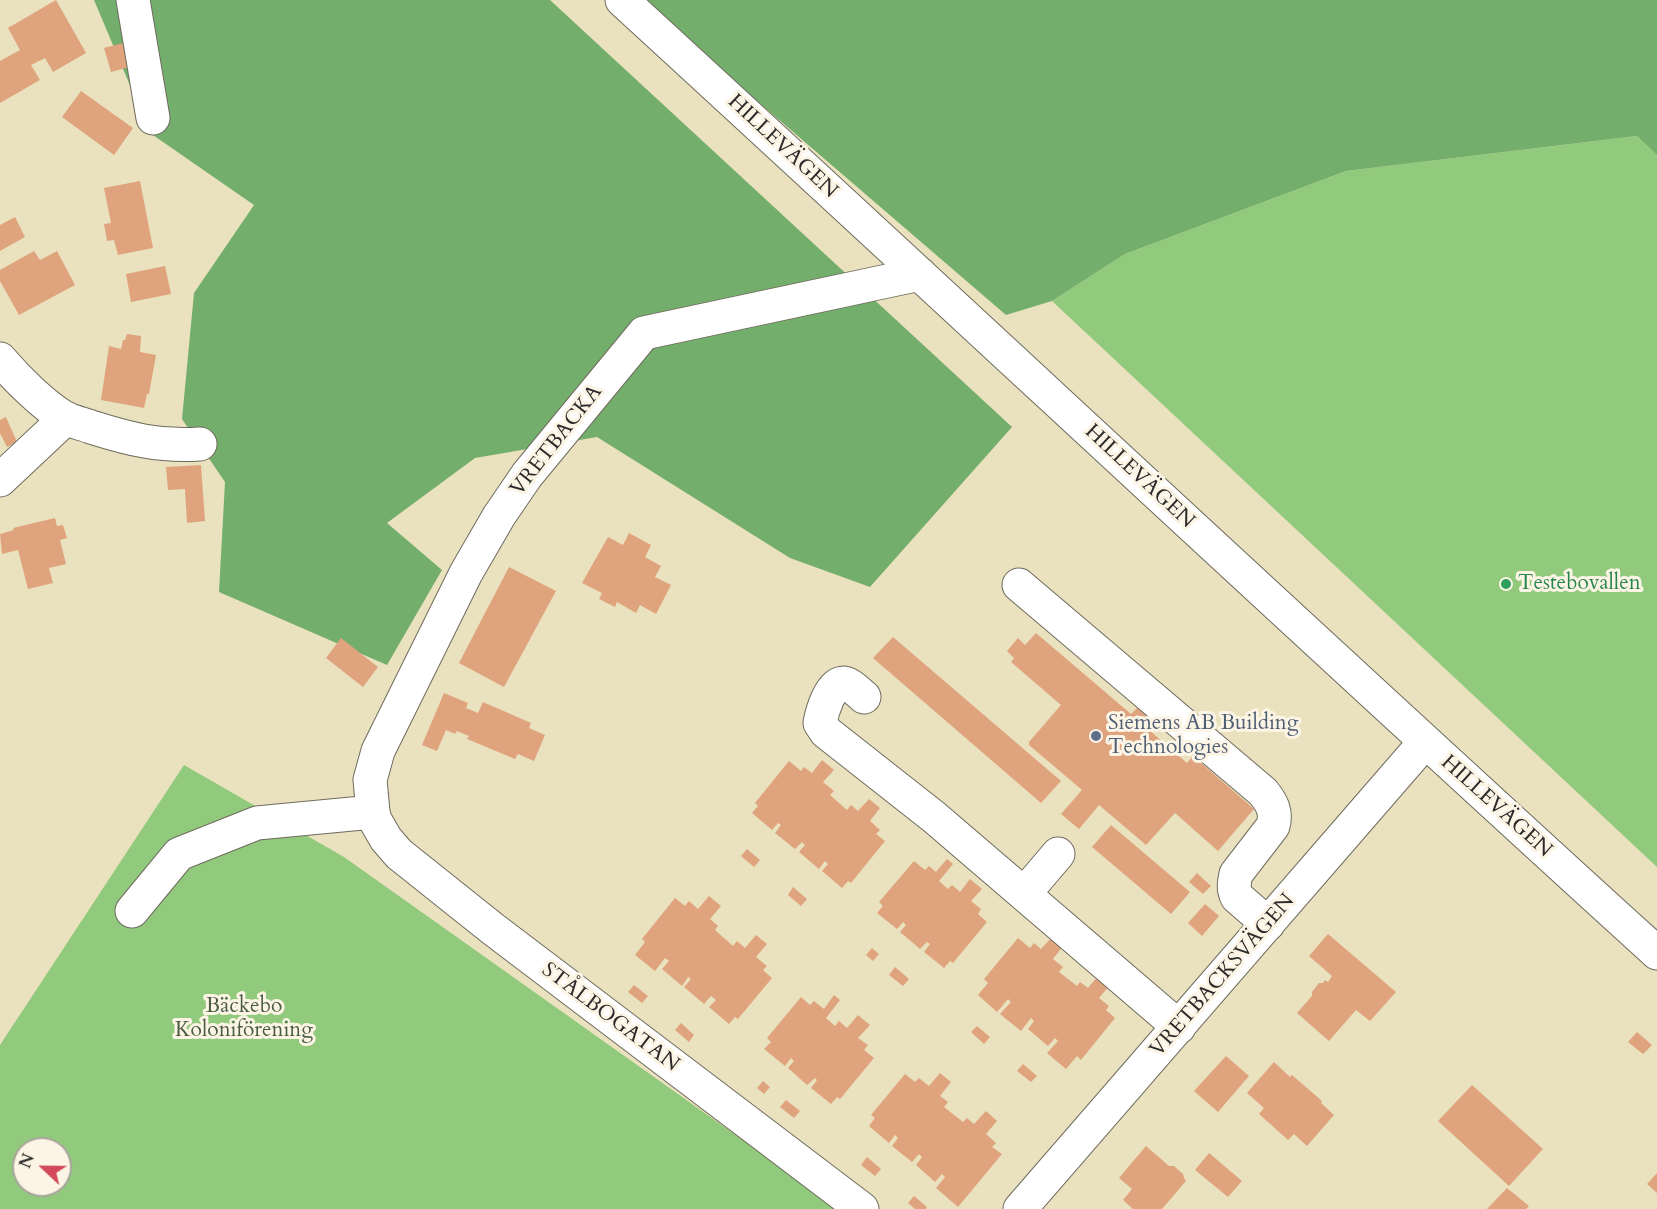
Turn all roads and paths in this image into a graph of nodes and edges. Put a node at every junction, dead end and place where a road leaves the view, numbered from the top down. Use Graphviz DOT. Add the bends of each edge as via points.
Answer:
graph roads {
  1 [pos="132,0"];
  2 [pos="622,0"];
  3 [pos="153,118"];
  4 [pos="920,274"];
  5 [pos="0,359"];
  6 [pos="66,418"];
  7 [pos="200,444"];
  8 [pos="0,480"];
  9 [pos="1019,585"];
  10 [pos="864,698"];
  11 [pos="1425,742"];
  12 [pos="373,812"];
  13 [pos="1058,854"];
  14 [pos="1024,894"];
  15 [pos="132,911"];
  16 [pos="1268,924"];
  17 [pos="1657,953"];
  18 [pos="1179,1027"];
  19 [pos="862,1209"];
  20 [pos="1020,1209"];
  1 -- 3 [label="street"];
  2 -- 4 [label="street, HILLEVÄGEN"];
  4 -- 11 [label="street, HILLEVÄGEN"];
  4 -- 12 [label="street, VRETBACKA" via="644,333 527,475 466,573 378,751 370,780"];
  5 -- 6 [label="street" via="13,375"];
  6 -- 7 [label="street" via="146,442"];
  6 -- 8 [label="street"];
  9 -- 16 [label="street" via="1269,800 1274,808 1273,826 1236,874 1234,884 1237,897"];
  10 -- 14 [label="street" via="848,683 838,686 822,712 820,723 826,732"];
  11 -- 16 [label="street, VRETBACKSVÄGEN"];
  11 -- 17 [label="street, HILLEVÄGEN"];
  12 -- 15 [label="street" via="257,823 179,854"];
  12 -- 19 [label="street, STÅLBOGATAN" via="386,839 399,854"];
  13 -- 14 [label="street"];
  14 -- 18 [label="street"];
  16 -- 18 [label="street, VRETBACKSVÄGEN"];
  18 -- 20 [label="street, VRETBACKSVÄGEN"];
}
